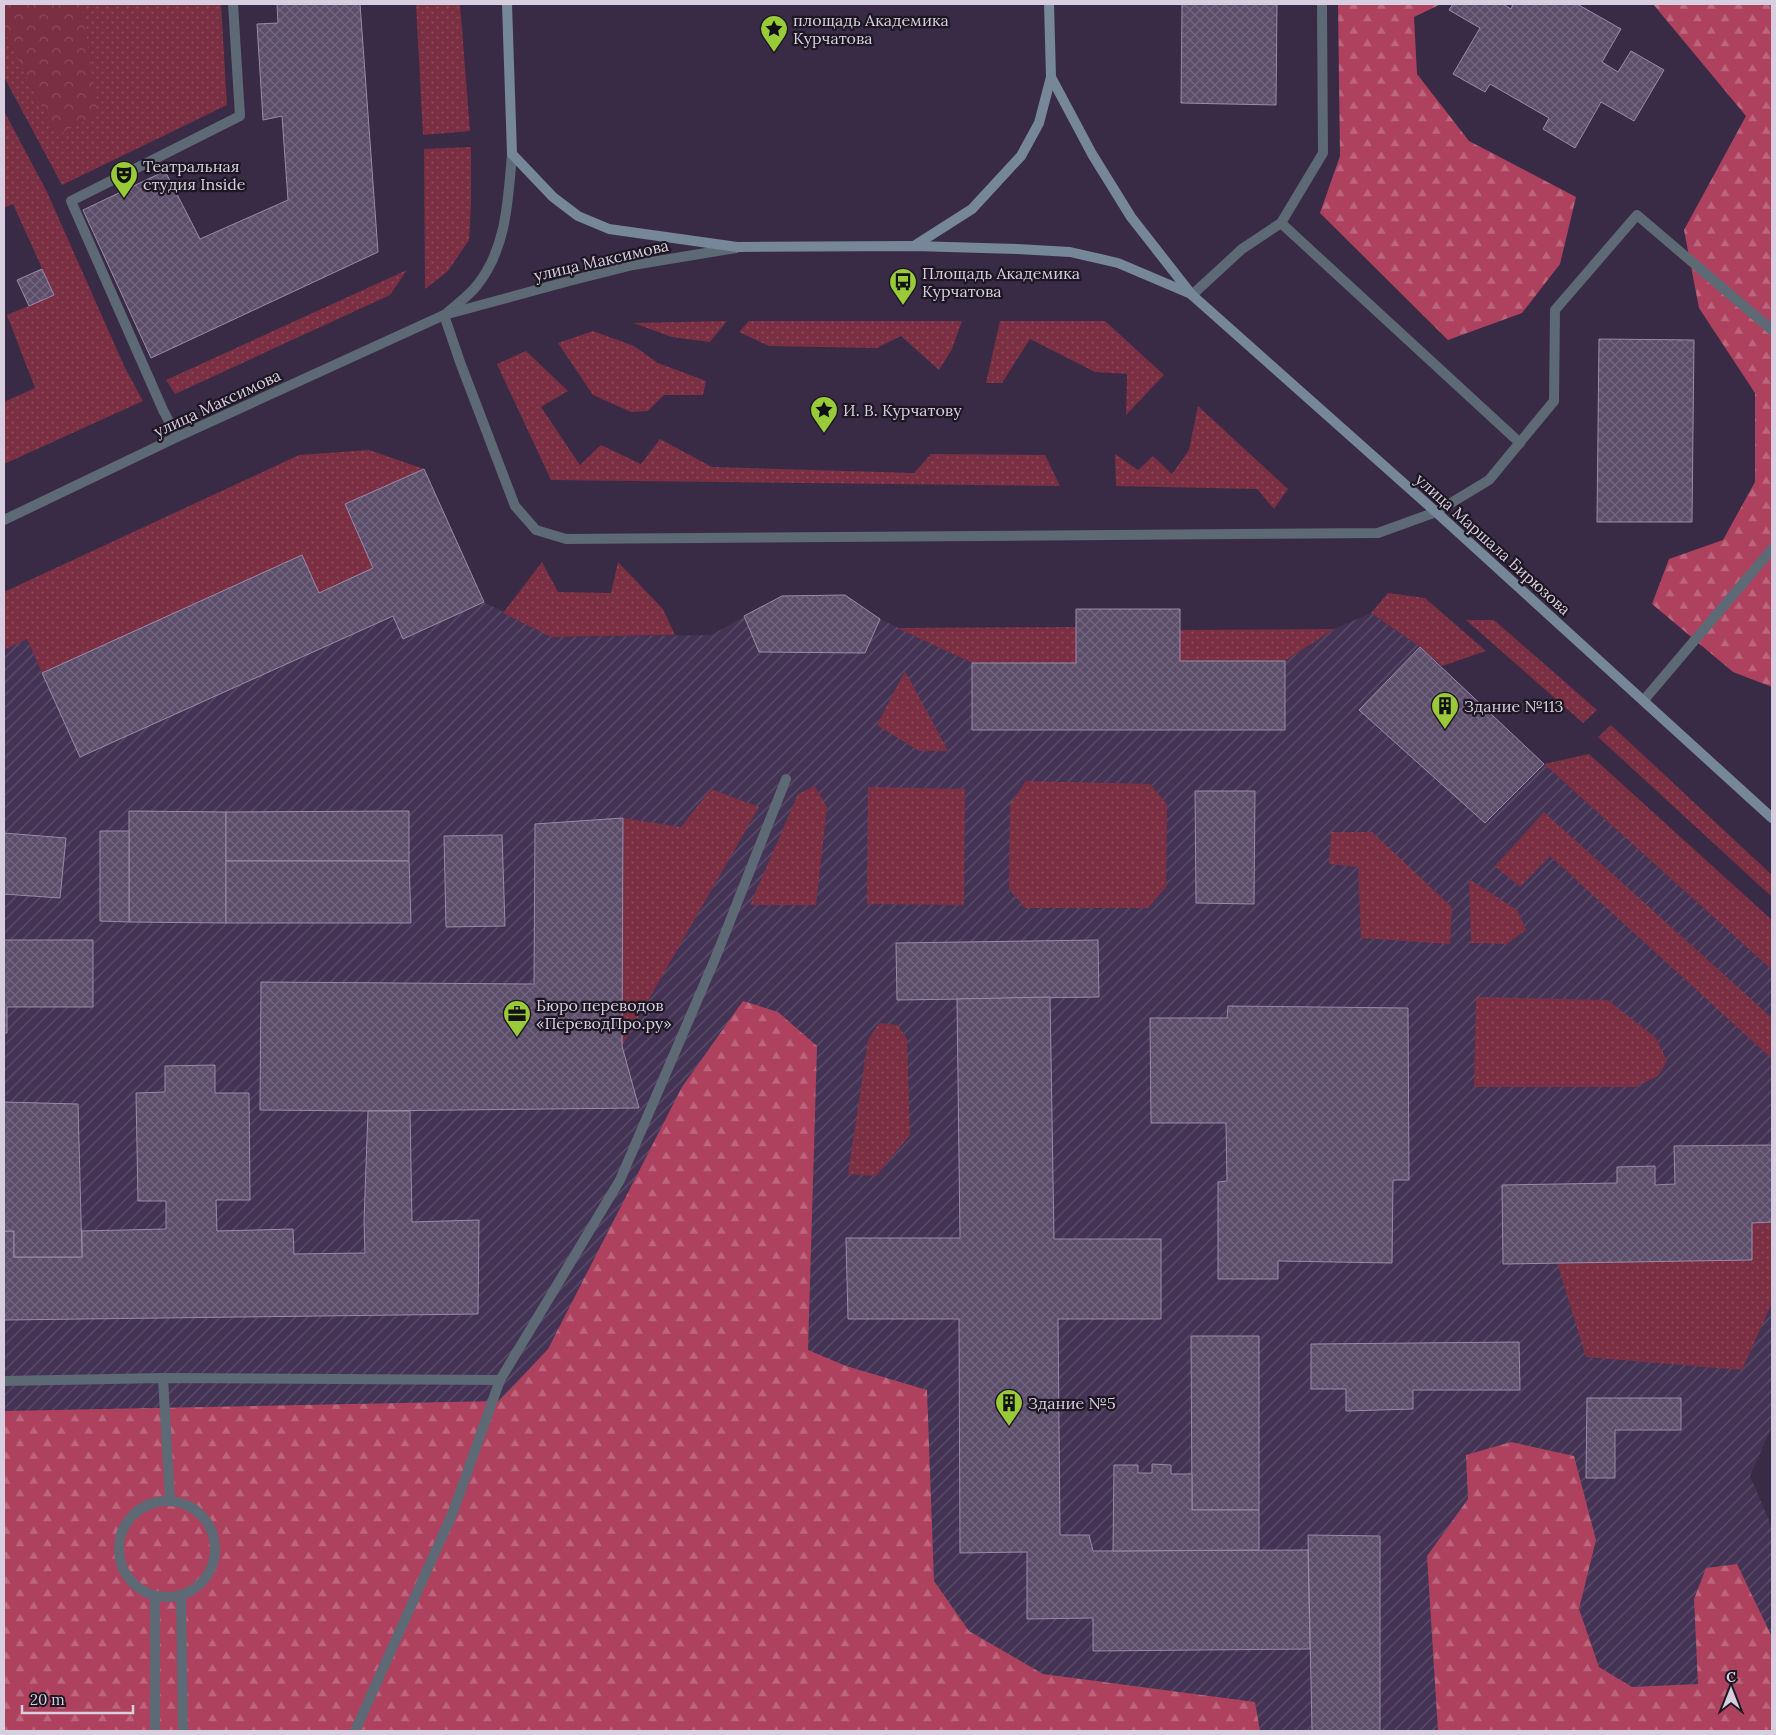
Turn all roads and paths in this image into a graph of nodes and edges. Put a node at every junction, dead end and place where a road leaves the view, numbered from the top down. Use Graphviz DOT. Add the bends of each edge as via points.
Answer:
graph roads {
  1 [pos="233,4"];
  2 [pos="508,4"];
  3 [pos="1049,4"];
  4 [pos="1322,4"];
  5 [pos="1051,77"];
  6 [pos="512,154"];
  7 [pos="1281,223"];
  8 [pos="914,246"];
  9 [pos="737,248"];
  10 [pos="1192,295"];
  11 [pos="444,315"];
  12 [pos="1772,330"];
  13 [pos="177,437"];
  14 [pos="1520,443"];
  15 [pos="1436,512"];
  16 [pos="4,520"];
  17 [pos="1772,549"];
  18 [pos="1644,700"];
  19 [pos="786,779"];
  20 [pos="1772,818"];
  21 [pos="163,1378"];
  22 [pos="500,1380"];
  23 [pos="4,1381"];
  24 [pos="170,1501"];
  25 [pos="181,1595"];
  26 [pos="155,1596"];
  27 [pos="155,1731"];
  28 [pos="183,1731"];
  29 [pos="355,1731"];
  1 -- 13 [label="street" via="240,116 71,201"];
  2 -- 6 [label="main road"];
  3 -- 5 [label="main road"];
  4 -- 7 [label="street" via="1323,153"];
  5 -- 8 [label="main road" via="1040,123 1021,156 972,209"];
  5 -- 10 [label="main road, улица Маршала Бирюзова" via="1092,154 1131,217"];
  6 -- 9 [label="main road, улица Маршала Бирюзова" via="554,197 578,216 609,230"];
  6 -- 11 [label="street, улица Максимова" via="507,216 494,257 478,285"];
  7 -- 10 [label="street" via="1242,249"];
  7 -- 14 [label="street"];
  8 -- 9 [label="main road, улица Маршала Бирюзова"];
  8 -- 10 [label="main road, улица Маршала Бирюзова" via="1070,252 1118,263"];
  9 -- 11 [label="street, улица Максимова" via="632,266"];
  10 -- 15 [label="main road, улица Маршала Бирюзова"];
  11 -- 13 [label="street, улица Максимова"];
  11 -- 15 [label="street" via="515,506 536,530 566,539 1378,533"];
  12 -- 14 [label="street" via="1637,215 1555,310 1554,401"];
  13 -- 16 [label="street, улица Максимова"];
  14 -- 15 [label="street" via="1489,480"];
  15 -- 18 [label="main road, улица Маршала Бирюзова"];
  17 -- 18 [label="street"];
  18 -- 20 [label="main road, улица Маршала Бирюзова"];
  19 -- 22 [label="street" via="715,959 620,1180"];
  21 -- 22 [label="street"];
  21 -- 23 [label="street"];
  21 -- 24 [label="street"];
  22 -- 29 [label="street" via="453,1512"];
  24 -- 25 [label="street" via="184,1504 207,1522 215,1551 205,1578 194,1589"];
  24 -- 26 [label="street" via="154,1502 140,1509 121,1534 119,1550 129,1579"];
  25 -- 26 [label="street"];
  25 -- 28 [label="street"];
  26 -- 27 [label="street"];
}
